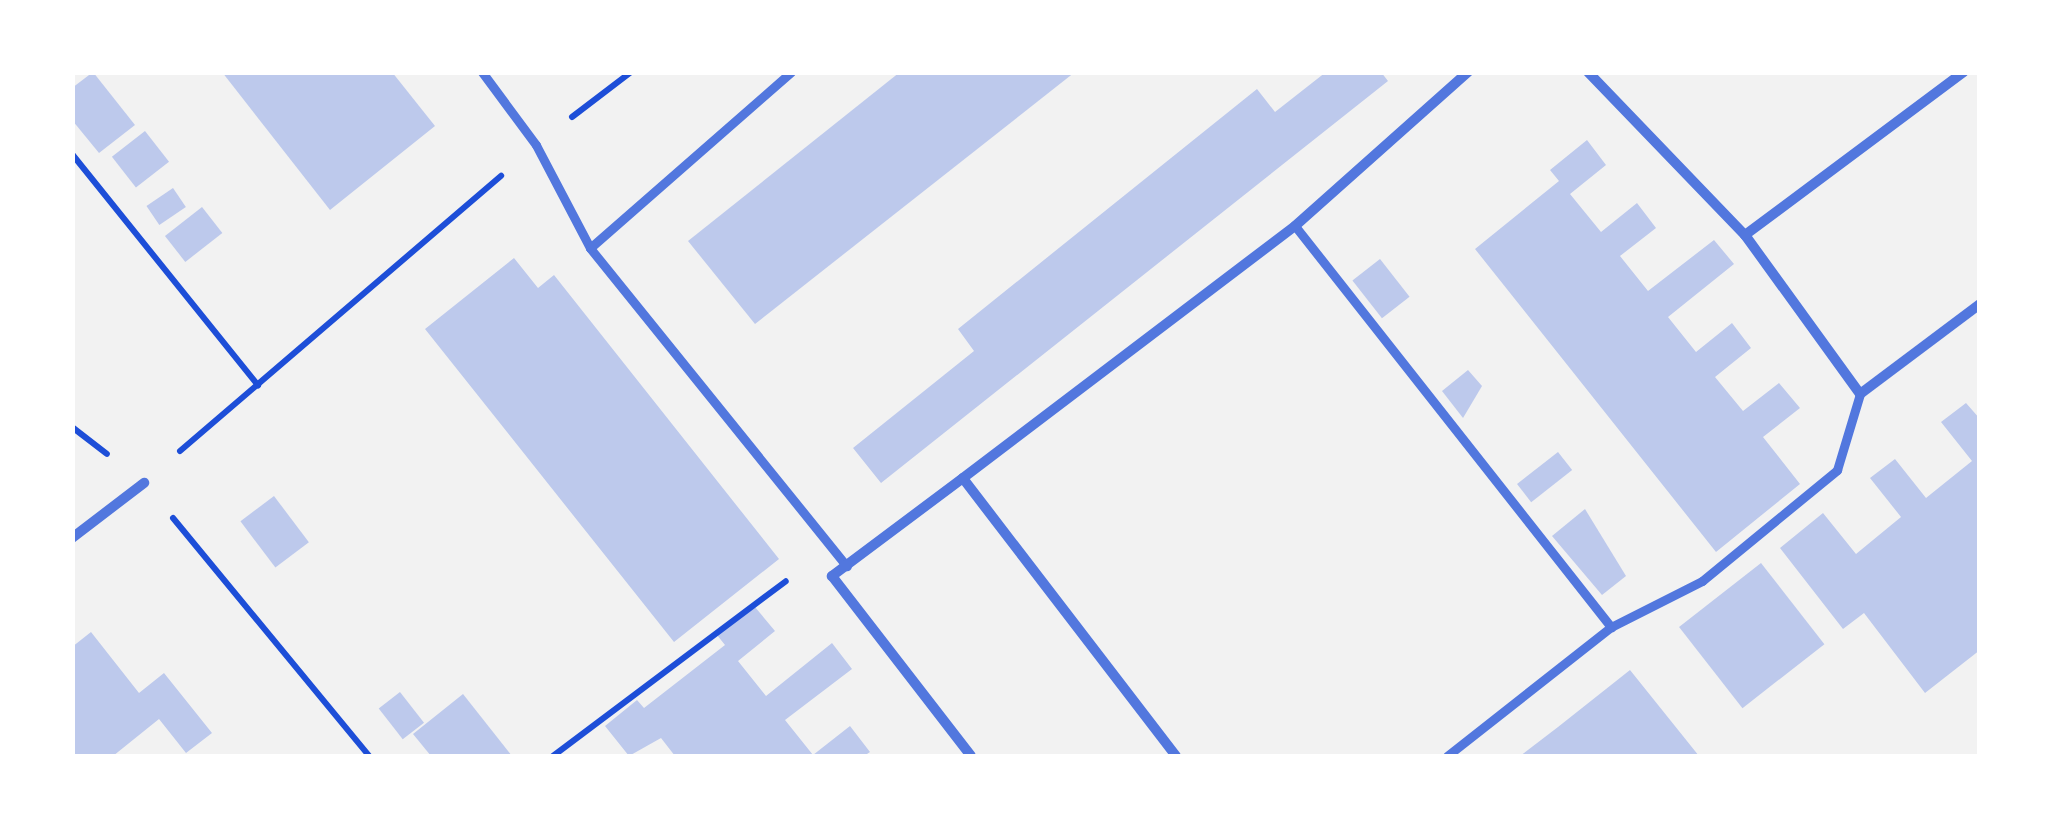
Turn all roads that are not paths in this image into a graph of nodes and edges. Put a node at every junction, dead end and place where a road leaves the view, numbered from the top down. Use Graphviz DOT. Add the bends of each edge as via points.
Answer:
graph roads {
  1 [pos="482,72"];
  2 [pos="791,72"];
  3 [pos="1468,72"];
  4 [pos="1588,72"];
  5 [pos="1964,72"];
  6 [pos="1295,226"];
  7 [pos="1745,235"];
  8 [pos="590,248"];
  9 [pos="1980,304"];
  10 [pos="1860,394"];
  11 [pos="963,478"];
  12 [pos="144,483"];
  13 [pos="72,538"];
  14 [pos="846,566"];
  15 [pos="1610,627"];
  16 [pos="971,756"];
  17 [pos="1176,756"];
  18 [pos="1446,756"];
  1 -- 8 [label="street" via="536,146"];
  2 -- 8 [label="street"];
  3 -- 6 [label="street"];
  4 -- 7 [label="street"];
  5 -- 7 [label="street"];
  6 -- 11 [label="street"];
  6 -- 15 [label="street"];
  7 -- 10 [label="street"];
  8 -- 14 [label="street"];
  9 -- 10 [label="street"];
  10 -- 15 [label="street" via="1837,470 1702,581"];
  11 -- 14 [label="street"];
  11 -- 17 [label="street"];
  12 -- 13 [label="street"];
  14 -- 16 [label="street" via="832,576"];
  15 -- 18 [label="street"];
}
